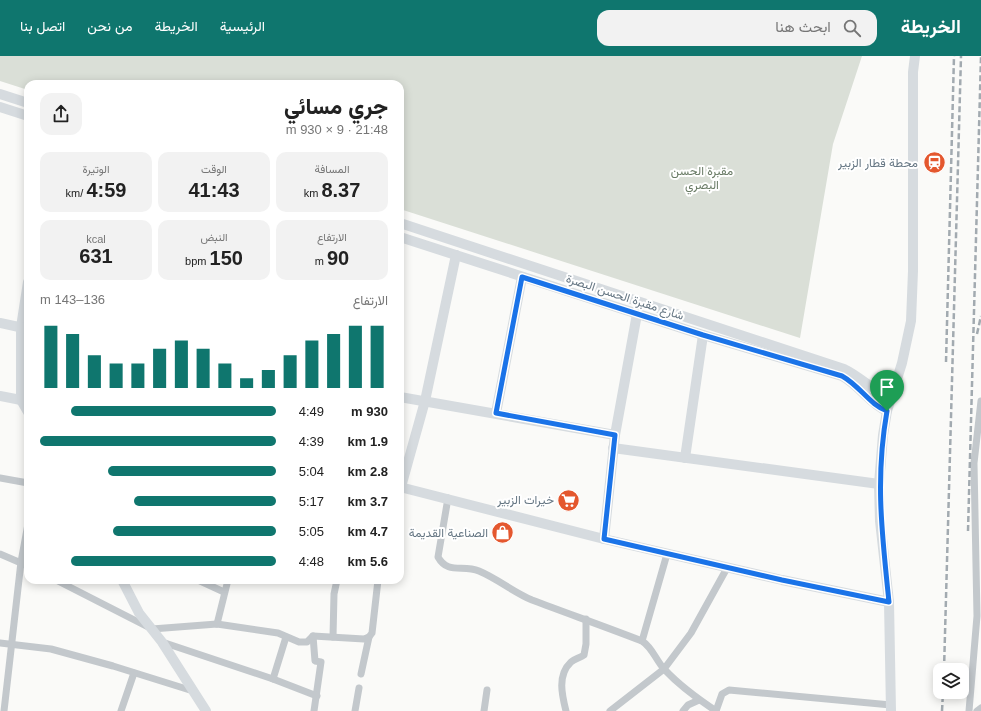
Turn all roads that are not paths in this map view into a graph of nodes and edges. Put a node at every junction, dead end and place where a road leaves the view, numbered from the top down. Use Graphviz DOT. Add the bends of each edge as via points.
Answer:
graph roads {
  1 [pos="915,56"];
  2 [pos="0,94"];
  3 [pos="24,102"];
  4 [pos="0,107"];
  5 [pos="24,115"];
  6 [pos="404,224"];
  7 [pos="404,238"];
  8 [pos="456,255"];
  9 [pos="522,277"];
  10 [pos="637,314"];
  11 [pos="0,323"];
  12 [pos="24,328"];
  13 [pos="703,335"];
  14 [pos="0,396"];
  15 [pos="404,398"];
  16 [pos="890,398"];
  17 [pos="24,401"];
  18 [pos="425,401"];
  19 [pos="981,401"];
  20 [pos="887,411"];
  21 [pos="496,413"];
  22 [pos="615,435"];
  23 [pos="613,448"];
  24 [pos="685,458"];
  25 [pos="404,473"];
  26 [pos="0,478"];
  27 [pos="24,482"];
  28 [pos="879,484"];
  29 [pos="404,488"];
  30 [pos="448,498"];
  31 [pos="604,539"];
  32 [pos="24,546"];
  33 [pos="0,554"];
  34 [pos="667,554"];
  35 [pos="21,562"];
  36 [pos="24,564"];
  37 [pos="727,568"];
  38 [pos="64,584"];
  39 [pos="124,584"];
  40 [pos="207,584"];
  41 [pos="227,584"];
  42 [pos="336,584"];
  43 [pos="378,584"];
  44 [pos="224,592"];
  45 [pos="889,602"];
  46 [pos="586,619"];
  47 [pos="217,624"];
  48 [pos="152,629"];
  49 [pos="313,636"];
  50 [pos="286,637"];
  51 [pos="333,637"];
  52 [pos="369,637"];
  53 [pos="642,641"];
  54 [pos="162,642"];
  55 [pos="0,643"];
  56 [pos="11,644"];
  57 [pos="664,670"];
  58 [pos="134,673"];
  59 [pos="361,674"];
  60 [pos="273,679"];
  61 [pos="359,688"];
  62 [pos="487,690"];
  63 [pos="193,691"];
  64 [pos="317,696"];
  65 [pos="699,700"];
  66 [pos="891,708"];
  67 [pos="981,708"];
  68 [pos="4,711"];
  69 [pos="120,711"];
  70 [pos="206,711"];
  71 [pos="314,711"];
  72 [pos="355,711"];
  73 [pos="484,711"];
  74 [pos="566,711"];
  75 [pos="610,711"];
  76 [pos="683,711"];
  77 [pos="716,711"];
  78 [pos="969,711"];
  79 [pos="977,711"];
  1 -- 16 [label="street" via="911,320 902,363"];
  2 -- 3 [label="street"];
  4 -- 5 [label="street"];
  6 -- 16 [label="street, شارع مقبرة الحسن البصرة" via="844,369"];
  7 -- 8 [label="street, شارع مقبرة الحسن البصرة"];
  8 -- 9 [label="street, شارع مقبرة الحسن البصرة"];
  8 -- 18 [label="street"];
  9 -- 10 [label="street, شارع مقبرة الحسن البصرة"];
  9 -- 21 [label="street"];
  10 -- 13 [label="street, شارع مقبرة الحسن البصرة"];
  10 -- 22 [label="street"];
  11 -- 12 [label="street"];
  13 -- 20 [label="street, شارع مقبرة الحسن البصرة" via="842,376 859,387 876,405"];
  13 -- 24 [label="street"];
  14 -- 17 [label="street"];
  15 -- 18 [label="street"];
  16 -- 20 [label="street"];
  18 -- 21 [label="street"];
  18 -- 25 [label="street"];
  19 -- 78 [label="street" via="974,463 977,616"];
  20 -- 28 [label="street"];
  21 -- 22 [label="street"];
  22 -- 23 [label="street"];
  23 -- 24 [label="street"];
  23 -- 31 [label="street"];
  24 -- 28 [label="street"];
  26 -- 27 [label="street"];
  28 -- 45 [label="street" via="880,521"];
  29 -- 30 [label="street"];
  30 -- 31 [label="street"];
  30 -- 46 [label="street" via="438,557 442,564 448,567 476,569 532,600"];
  31 -- 34 [label="street"];
  32 -- 35 [label="street"];
  33 -- 35 [label="street"];
  34 -- 37 [label="street"];
  34 -- 53 [label="street"];
  35 -- 36 [label="street"];
  35 -- 56 [label="street"];
  37 -- 45 [label="street"];
  37 -- 57 [label="street" via="691,633"];
  38 -- 48 [label="street"];
  39 -- 48 [label="street" via="139,613"];
  40 -- 44 [label="street"];
  41 -- 44 [label="street"];
  42 -- 51 [label="street"];
  43 -- 52 [label="street" via="372,633"];
  44 -- 47 [label="street"];
  45 -- 66 [label="street"];
  46 -- 53 [label="street"];
  46 -- 74 [label="street" via="584,655 572,661 562,676"];
  47 -- 48 [label="street"];
  47 -- 50 [label="street" via="278,633"];
  48 -- 54 [label="street"];
  49 -- 50 [label="street" via="307,642"];
  49 -- 51 [label="street"];
  49 -- 64 [label="street" via="315,661 321,662"];
  50 -- 60 [label="street"];
  51 -- 52 [label="street"];
  52 -- 59 [label="street"];
  53 -- 57 [label="street"];
  54 -- 60 [label="street"];
  54 -- 63 [label="street"];
  55 -- 56 [label="street"];
  56 -- 58 [label="street" via="51,649"];
  56 -- 68 [label="street"];
  57 -- 65 [label="street"];
  57 -- 75 [label="street"];
  58 -- 63 [label="street"];
  58 -- 69 [label="street"];
  60 -- 64 [label="street"];
  61 -- 72 [label="street"];
  62 -- 73 [label="street"];
  63 -- 70 [label="street"];
  64 -- 71 [label="street"];
  65 -- 76 [label="street" via="688,705"];
  65 -- 77 [label="street"];
  66 -- 77 [label="street" via="729,690 722,694"];
  67 -- 79 [label="street"];
}
